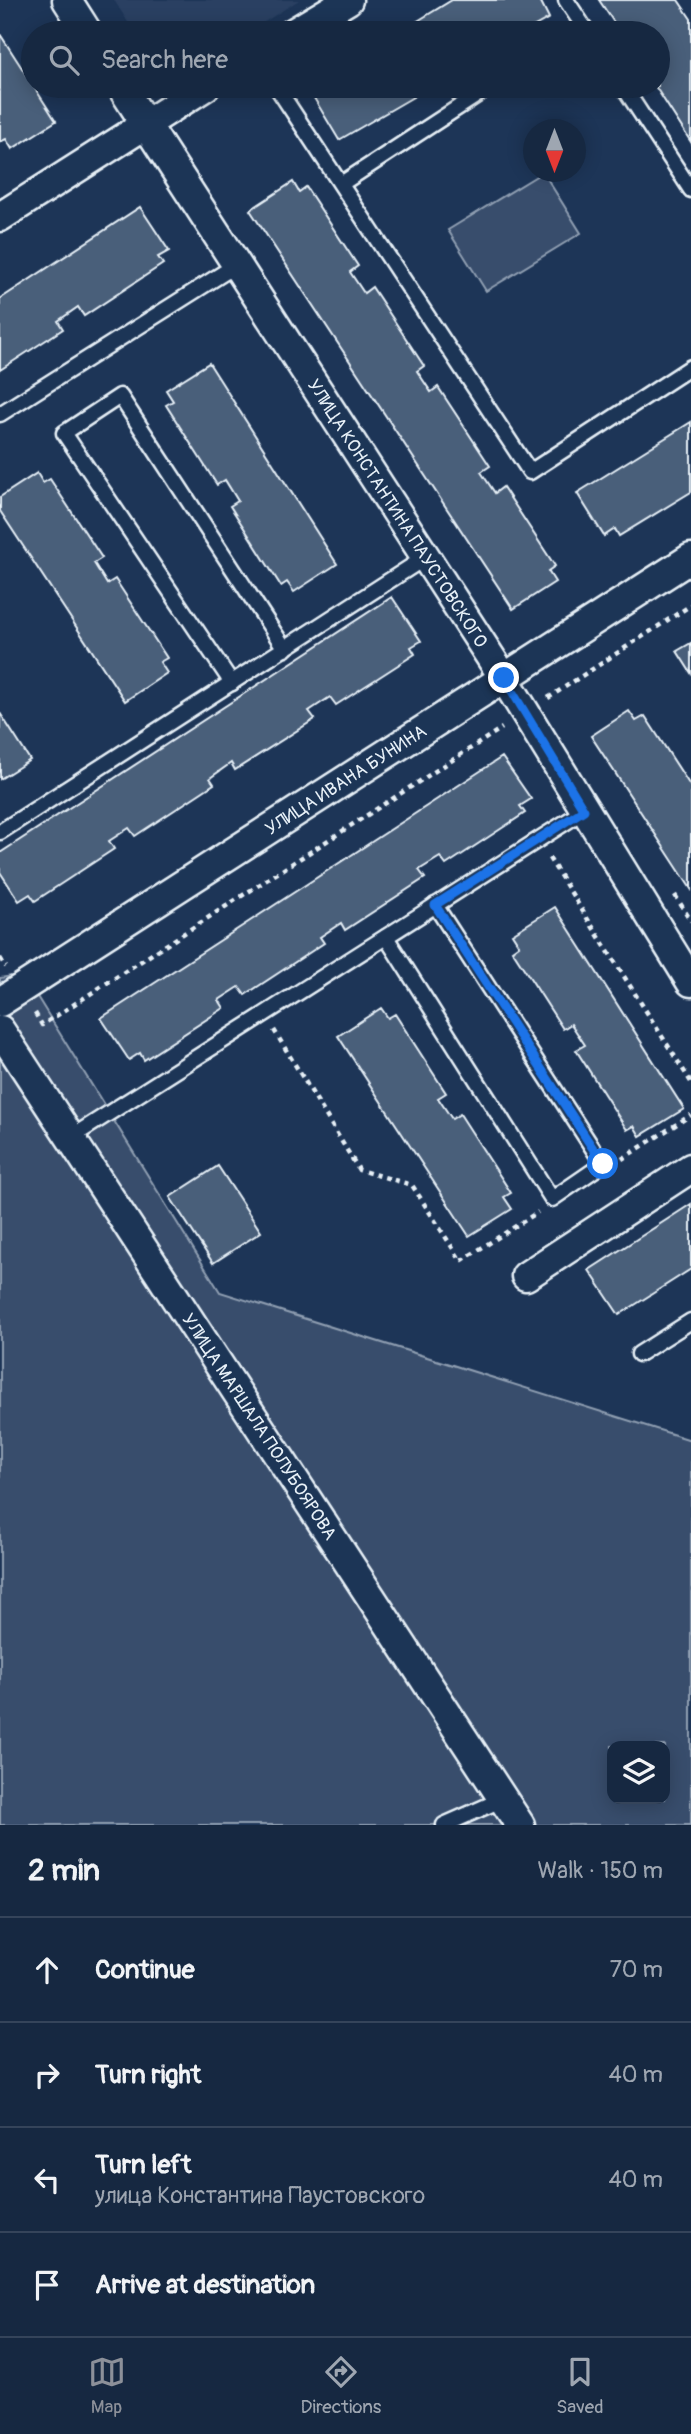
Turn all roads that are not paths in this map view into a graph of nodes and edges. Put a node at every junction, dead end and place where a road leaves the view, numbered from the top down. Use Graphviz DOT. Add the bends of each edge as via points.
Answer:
graph roads {
  1 [pos="67,0"];
  2 [pos="348,0"];
  3 [pos="566,0"];
  4 [pos="80,21"];
  5 [pos="313,21"];
  6 [pos="576,21"];
  7 [pos="129,98"];
  8 [pos="186,98"];
  9 [pos="284,98"];
  10 [pos="473,98"];
  11 [pos="631,98"];
  12 [pos="145,123"];
  13 [pos="341,184"];
  14 [pos="691,190"];
  15 [pos="0,216"];
  16 [pos="236,265"];
  17 [pos="691,367"];
  18 [pos="0,414"];
  19 [pos="426,557"];
  20 [pos="691,558"];
  21 [pos="285,649"];
  22 [pos="504,678"];
  23 [pos="232,683"];
  24 [pos="584,810"];
  25 [pos="0,832"];
  26 [pos="435,905"];
  27 [pos="386,937"];
  28 [pos="691,982"];
  29 [pos="10,996"];
  30 [pos="0,1030"];
  31 [pos="70,1138"];
  32 [pos="691,1168"];
  33 [pos="526,1276"];
  34 [pos="691,1321"];
  35 [pos="639,1354"];
  36 [pos="503,1799"];
  37 [pos="444,1825"];
  38 [pos="520,1825"];
  1 -- 4 [label="street"];
  2 -- 5 [label="street"];
  3 -- 6 [label="lane"];
  7 -- 12 [label="street, УЛИЦА КОНСТАНТИНА ПАУСТОВСКОГО"];
  8 -- 12 [label="street"];
  9 -- 13 [label="lane"];
  10 -- 13 [label="lane"];
  11 -- 14 [label="lane"];
  12 -- 15 [label="street"];
  12 -- 16 [label="street, УЛИЦА КОНСТАНТИНА ПАУСТОВСКОГО"];
  13 -- 17 [label="lane" via="530,472"];
  16 -- 18 [label="lane"];
  16 -- 19 [label="street, УЛИЦА КОНСТАНТИНА ПАУСТОВСКОГО"];
  19 -- 21 [label="lane"];
  19 -- 22 [label="street, УЛИЦА КОНСТАНТИНА ПАУСТОВСКОГО"];
  20 -- 22 [label="street, УЛИЦА ИВАНА БУНИНА"];
  21 -- 23 [label="lane"];
  21 -- 23 [label="lane" via="120,396 64,433"];
  22 -- 24 [label="street, УЛИЦА КОНСТАНТИНА ПАУСТОВСКОГО"];
  22 -- 29 [label="street, УЛИЦА ИВАНА БУНИНА"];
  23 -- 25 [label="lane"];
  24 -- 26 [label="lane"];
  24 -- 28 [label="street, УЛИЦА КОНСТАНТИНА ПАУСТОВСКОГО"];
  26 -- 27 [label="lane"];
  26 -- 27 [label="lane" via="603,1164 552,1199"];
  27 -- 31 [label="lane"];
  30 -- 31 [label="street, УЛИЦА МАРШАЛА ПОЛУБОЯРОВА"];
  31 -- 36 [label="street, УЛИЦА МАРШАЛА ПОЛУБОЯРОВА"];
  32 -- 33 [label="street"];
  34 -- 35 [label="lane"];
  36 -- 37 [label="lane"];
  36 -- 38 [label="street, УЛИЦА МАРШАЛА ПОЛУБОЯРОВА"];
}
